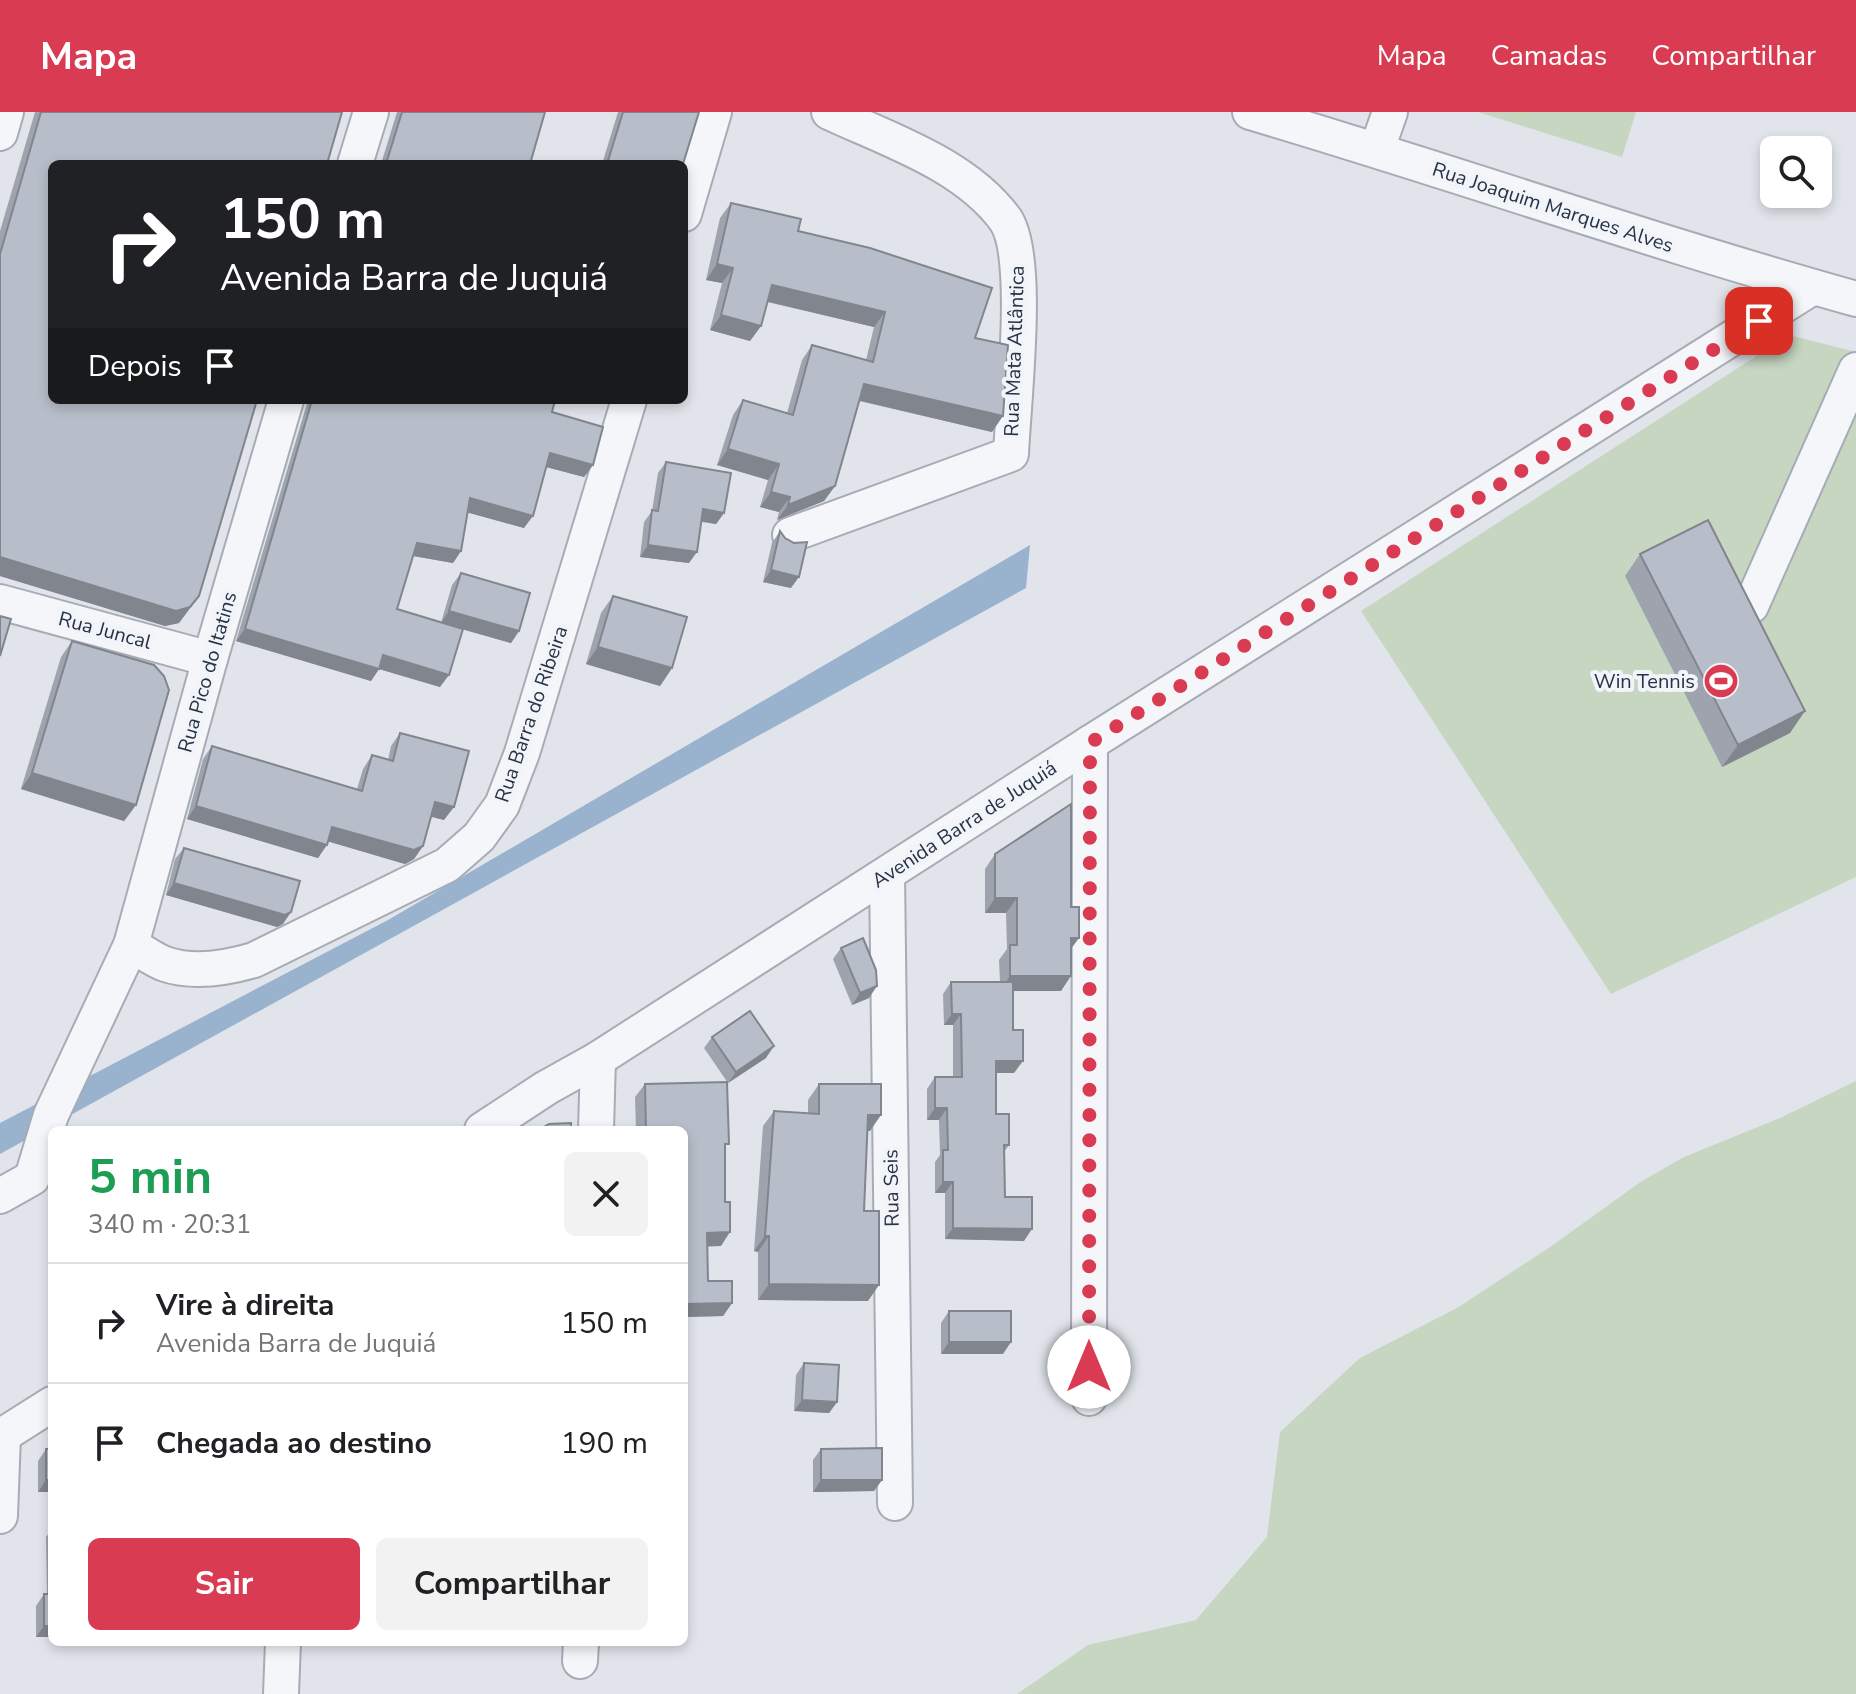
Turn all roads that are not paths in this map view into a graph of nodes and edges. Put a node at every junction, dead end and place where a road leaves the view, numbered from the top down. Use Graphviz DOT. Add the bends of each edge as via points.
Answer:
graph roads {
  1 [pos="6,112"];
  2 [pos="371,112"];
  3 [pos="714,112"];
  4 [pos="829,112"];
  5 [pos="1250,112"];
  6 [pos="1390,112"];
  7 [pos="0,133"];
  8 [pos="1377,149"];
  9 [pos="356,160"];
  10 [pos="688,200"];
  11 [pos="1813,287"];
  12 [pos="1856,299"];
  13 [pos="1856,370"];
  14 [pos="285,404"];
  15 [pos="628,404"];
  16 [pos="790,535"];
  17 [pos="0,602"];
  18 [pos="1751,606"];
  19 [pos="210,659"];
  20 [pos="1090,743"];
  21 [pos="887,874"];
  22 [pos="131,945"];
  23 [pos="598,1059"];
  24 [pos="488,1126"];
  25 [pos="596,1126"];
  26 [pos="0,1196"];
  27 [pos="1089,1398"];
  28 [pos="48,1407"];
  29 [pos="1,1436"];
  30 [pos="895,1503"];
  31 [pos="0,1516"];
  32 [pos="283,1646"];
  33 [pos="281,1694"];
  1 -- 7 [label="street"];
  2 -- 9 [label="street"];
  3 -- 10 [label="street"];
  4 -- 16 [label="street, Rua Mata Atlântica" via="940,165 979,190 1007,221 1020,286 1011,454"];
  5 -- 8 [label="street, Rua Joaquim Marques Alves"];
  6 -- 8 [label="street"];
  8 -- 11 [label="street, Rua Joaquim Marques Alves"];
  11 -- 12 [label="street, Rua Joaquim Marques Alves"];
  11 -- 20 [label="street, Avenida Barra de Juquiá"];
  13 -- 18 [label="street"];
  14 -- 19 [label="street, Rua Pico do Itatins"];
  15 -- 22 [label="street, Rua Barra do Ribeira" via="522,753 502,805 479,837 447,865 254,960 199,969 166,964"];
  17 -- 19 [label="street, Rua Juncal"];
  19 -- 22 [label="street, Rua Pico do Itatins"];
  20 -- 21 [label="street, Avenida Barra de Juquiá"];
  20 -- 27 [label="street"];
  21 -- 23 [label="street, Avenida Barra de Juquiá"];
  21 -- 30 [label="street, Rua Seis"];
  22 -- 26 [label="street, Rua Pico do Itatins" via="51,1115 32,1178"];
  23 -- 24 [label="street, Avenida Barra de Juquiá"];
  23 -- 25 [label="street"];
  28 -- 29 [label="street"];
  29 -- 31 [label="street"];
  32 -- 33 [label="street"];
}
